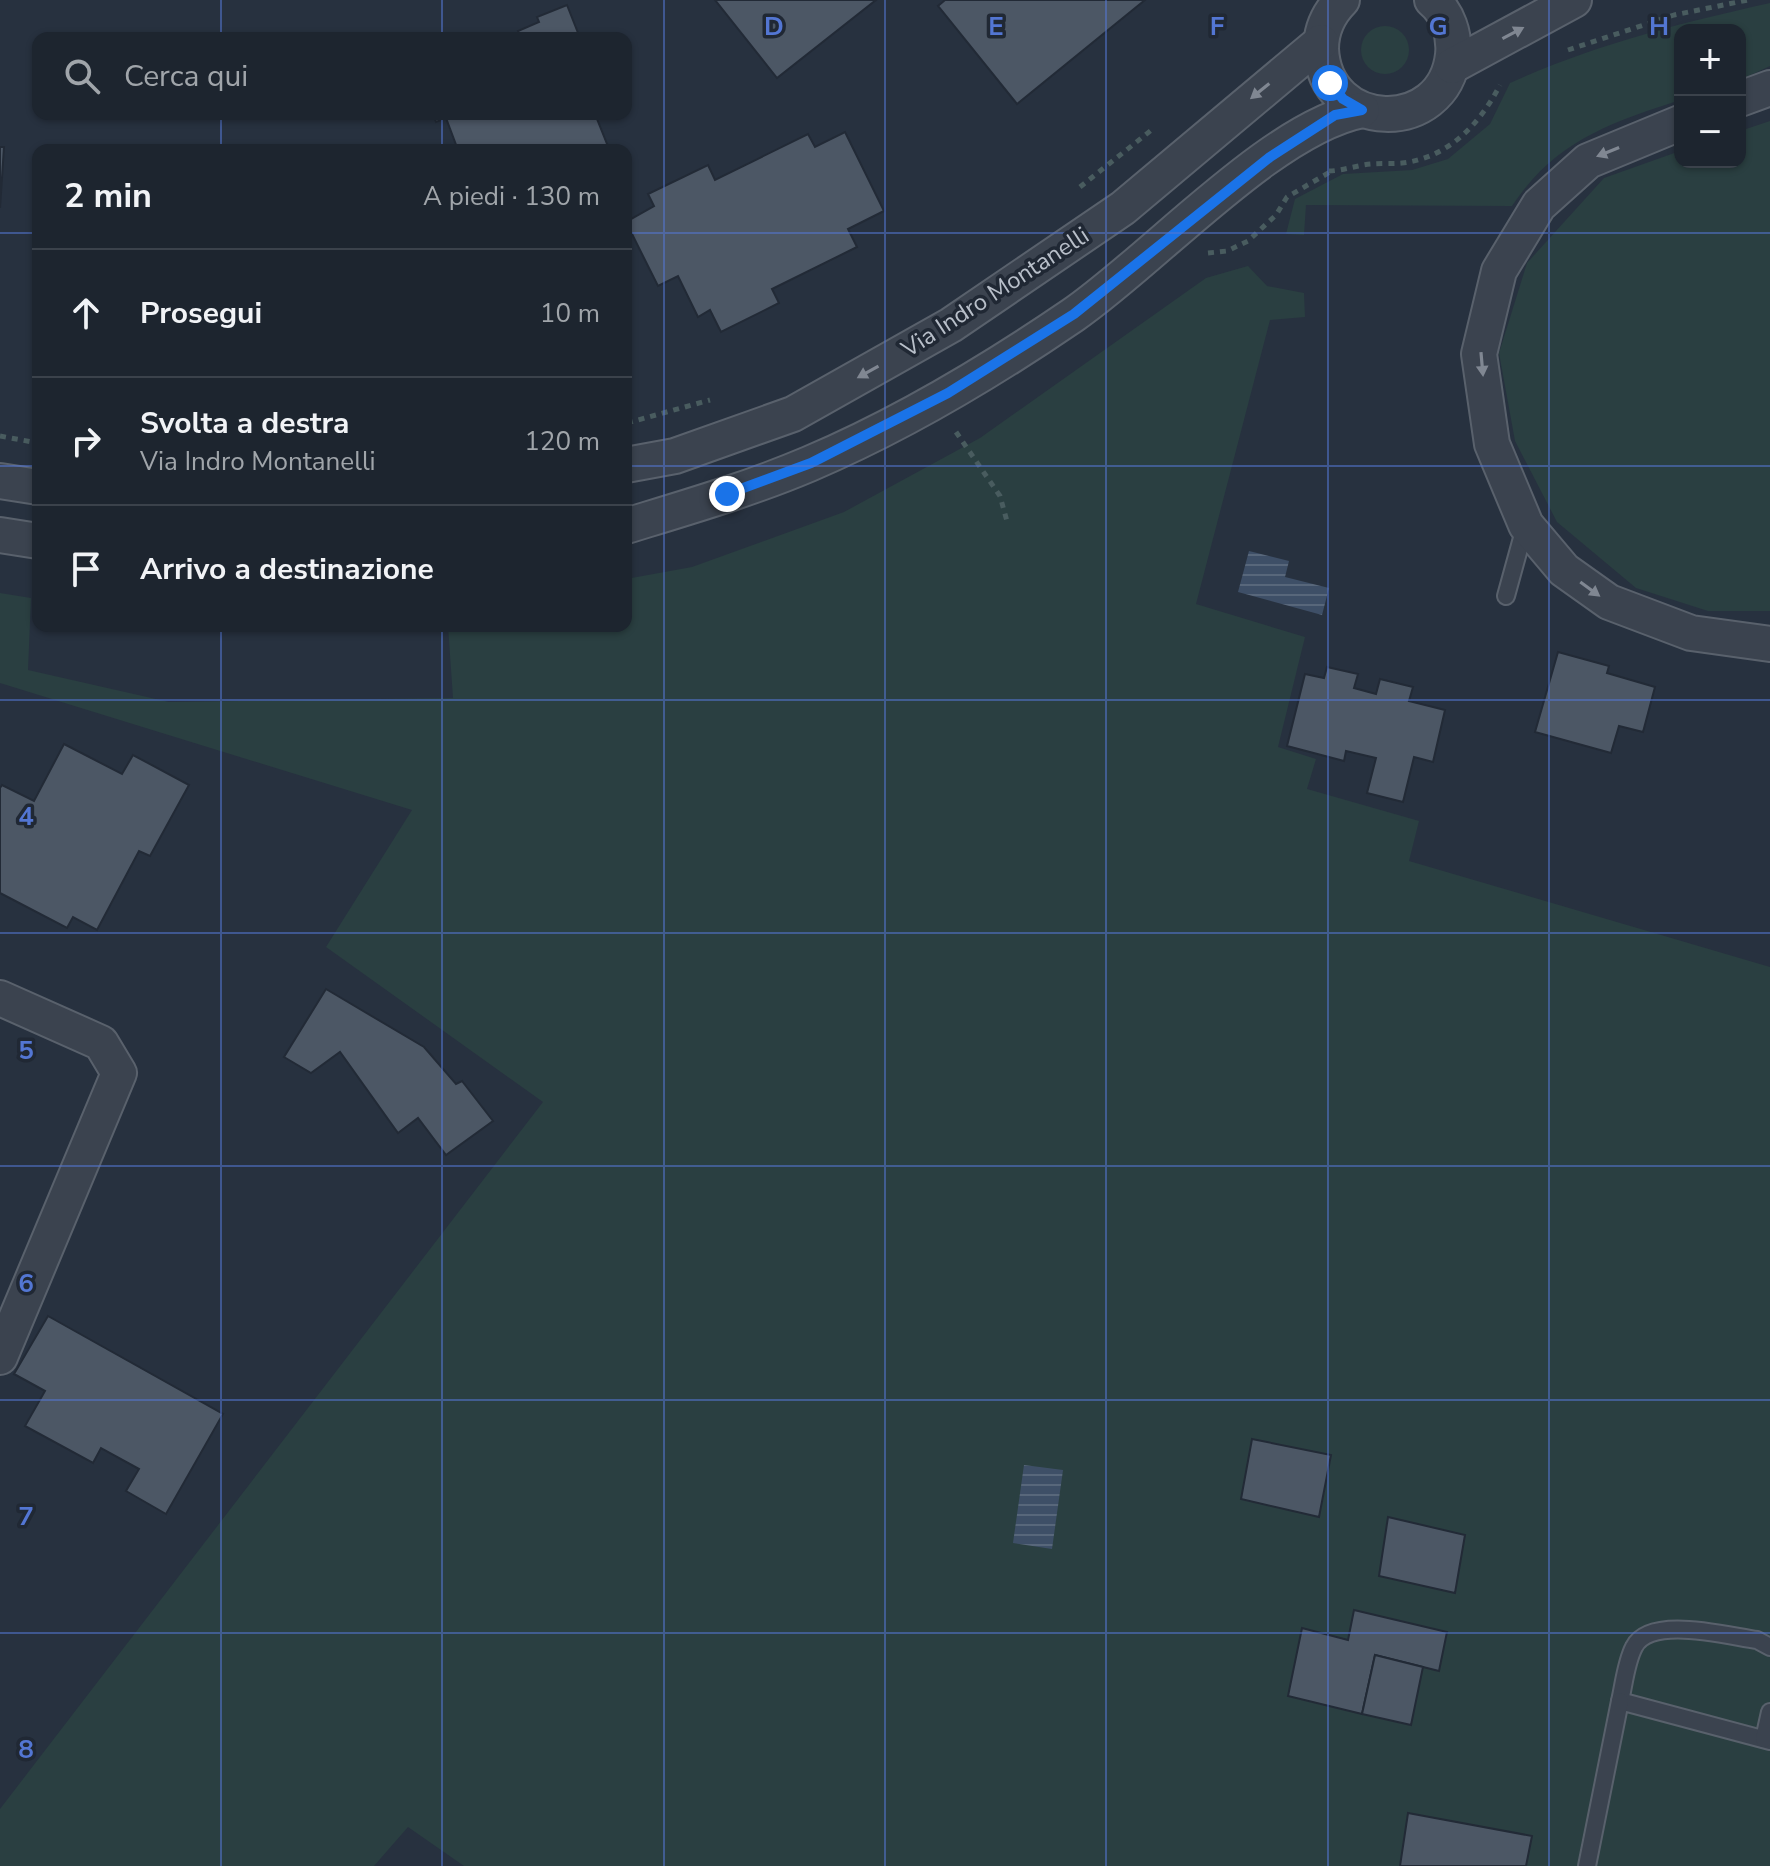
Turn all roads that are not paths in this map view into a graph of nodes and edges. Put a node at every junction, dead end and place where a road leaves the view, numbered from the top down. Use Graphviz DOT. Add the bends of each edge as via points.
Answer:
graph roads {
  1 [pos="1342,0"];
  2 [pos="1432,0"];
  3 [pos="1574,0"];
  4 [pos="1321,42"];
  5 [pos="1452,66"];
  6 [pos="1770,88"];
  7 [pos="1746,97"];
  8 [pos="1362,110"];
  9 [pos="1674,125"];
  10 [pos="632,464"];
  11 [pos="0,481"];
  12 [pos="32,486"];
  13 [pos="632,524"];
  14 [pos="1526,525"];
  15 [pos="0,535"];
  16 [pos="32,540"];
  17 [pos="1506,596"];
  18 [pos="1770,644"];
  19 [pos="0,998"];
  20 [pos="0,1357"];
  21 [pos="1770,1647"];
  22 [pos="1620,1701"];
  23 [pos="1770,1712"];
  24 [pos="1767,1740"];
  25 [pos="1587,1866"];
  1 -- 4 [label="street" via="1325,24"];
  2 -- 5 [label="street" via="1449,23"];
  5 -- 3 [label="street, one-way"];
  4 -- 8 [label="street" via="1330,83"];
  4 -- 10 [label="street, Via Indro Montanelli, one-way" via="1123,208 951,325 793,414 675,456"];
  5 -- 8 [label="street" via="1426,103 1405,113"];
  6 -- 7 [label="street"];
  8 -- 13 [label="street" via="1335,115 1270,157 1074,314 948,393 811,463"];
  9 -- 14 [label="street, one-way" via="1588,161 1539,205 1499,271 1479,354 1492,444"];
  11 -- 12 [label="street"];
  14 -- 17 [label="lane"];
  14 -- 18 [label="street, one-way" via="1564,570 1609,602 1691,633"];
  15 -- 16 [label="street"];
  19 -- 20 [label="street" via="101,1043 119,1073"];
  21 -- 22 [label="lane" via="1757,1640 1651,1631 1633,1648"];
  22 -- 24 [label="lane"];
  22 -- 25 [label="lane"];
  23 -- 24 [label="lane"];
}
